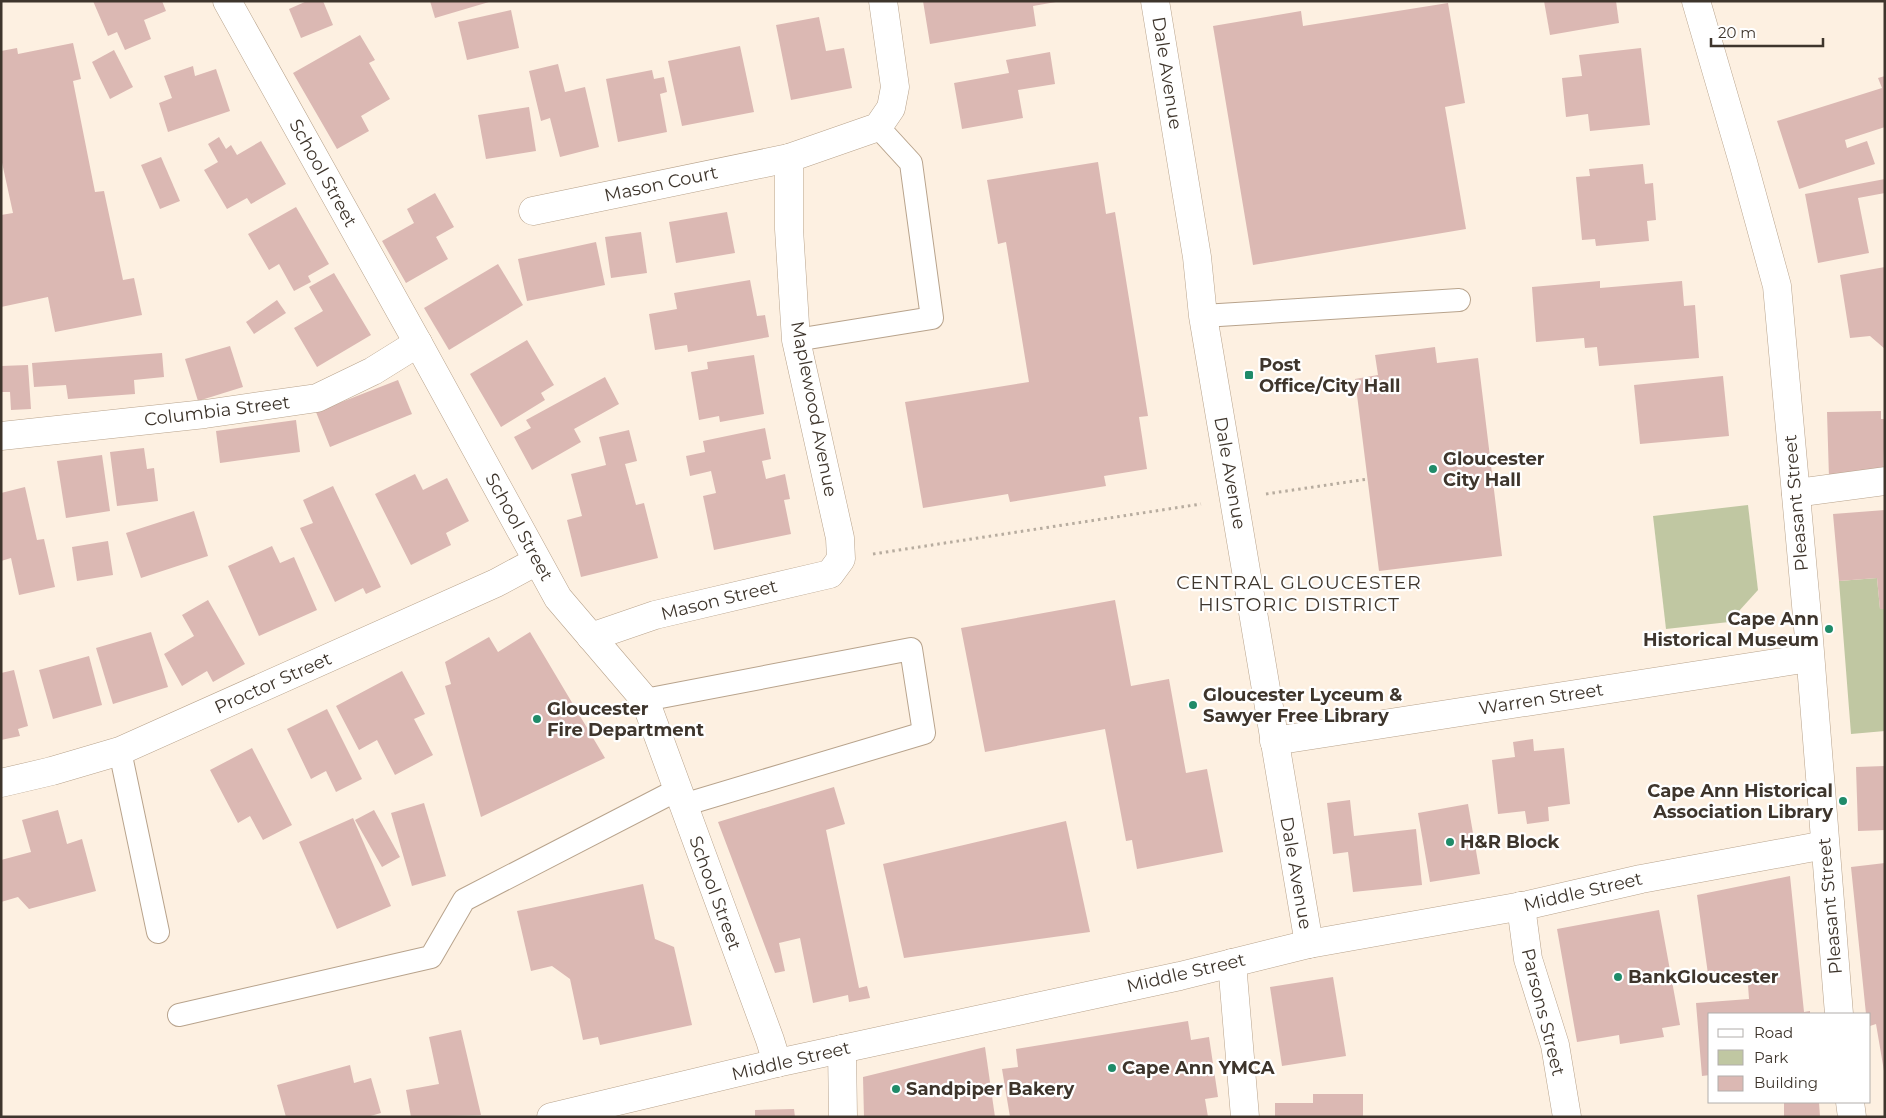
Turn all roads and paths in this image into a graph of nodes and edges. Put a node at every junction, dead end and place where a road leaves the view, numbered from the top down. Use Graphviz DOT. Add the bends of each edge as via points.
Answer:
graph roads {
  1 [pos="227,1"];
  2 [pos="883,1"];
  3 [pos="1155,1"];
  4 [pos="1696,1"];
  5 [pos="878,127"];
  6 [pos="789,158"];
  7 [pos="533,211"];
  8 [pos="1460,300"];
  9 [pos="1203,316"];
  10 [pos="796,340"];
  11 [pos="418,343"];
  12 [pos="1,436"];
  13 [pos="1368,479"];
  14 [pos="1885,481"];
  15 [pos="1274,493"];
  16 [pos="1796,493"];
  17 [pos="1234,499"];
  18 [pos="841,559"];
  19 [pos="538,561"];
  20 [pos="591,637"];
  21 [pos="1809,658"];
  22 [pos="645,700"];
  23 [pos="1274,741"];
  24 [pos="120,751"];
  25 [pos="1,783"];
  26 [pos="680,798"];
  27 [pos="1825,845"];
  28 [pos="1521,906"];
  29 [pos="158,932"];
  30 [pos="1309,944"];
  31 [pos="1232,963"];
  32 [pos="1839,1013"];
  33 [pos="179,1015"];
  34 [pos="842,1049"];
  35 [pos="777,1064"];
  36 [pos="1850,1103"];
  37 [pos="551,1117"];
  38 [pos="843,1117"];
  39 [pos="1245,1117"];
  40 [pos="1567,1117"];
  41 [pos="1852,1117"];
  1 -- 11 [label="street, School Street"];
  2 -- 5 [label="street" via="895,86 891,108"];
  3 -- 9 [label="street, Dale Avenue" via="1197,257"];
  4 -- 16 [label="street, Pleasant Street" via="1777,286"];
  5 -- 6 [label="street"];
  5 -- 10 [label="lane" via="910,163 932,318"];
  6 -- 7 [label="street, Mason Court"];
  6 -- 10 [label="street, Maplewood Avenue" via="789,229"];
  8 -- 9 [label="lane"];
  9 -- 17 [label="street, Dale Avenue"];
  10 -- 18 [label="street, Maplewood Avenue" via="840,538"];
  11 -- 12 [label="street, Columbia Street" via="373,371 317,398 205,414"];
  11 -- 19 [label="street, School Street"];
  13 -- 15 [label="path"];
  14 -- 16 [label="street"];
  16 -- 21 [label="street, Pleasant Street"];
  17 -- 18 [label="path"];
  17 -- 23 [label="street, Dale Avenue"];
  18 -- 20 [label="street, Mason Street" via="830,574 656,615"];
  19 -- 20 [label="street, School Street" via="558,598"];
  19 -- 24 [label="street, Proctor Street" via="496,583"];
  20 -- 22 [label="street, School Street"];
  21 -- 23 [label="street, Warren Street"];
  21 -- 27 [label="street, Pleasant Street"];
  22 -- 26 [label="street, School Street"];
  22 -- 26 [label="lane" via="910,649 924,733"];
  23 -- 30 [label="street, Dale Avenue"];
  24 -- 25 [label="street, Proctor Street"];
  24 -- 29 [label="lane"];
  26 -- 33 [label="lane" via="464,900 431,957"];
  26 -- 35 [label="street, School Street"];
  27 -- 28 [label="street, Middle Street" via="1641,879"];
  27 -- 32 [label="street, Pleasant Street"];
  28 -- 30 [label="street, Middle Street"];
  28 -- 40 [label="street, Parsons Street" via="1528,959 1555,1045"];
  30 -- 31 [label="street, Middle Street"];
  31 -- 34 [label="street, Middle Street"];
  31 -- 39 [label="street"];
  34 -- 35 [label="street, Middle Street"];
  34 -- 38 [label="street"];
  35 -- 37 [label="street, Middle Street"];
  36 -- 41 [label="street"];
}
